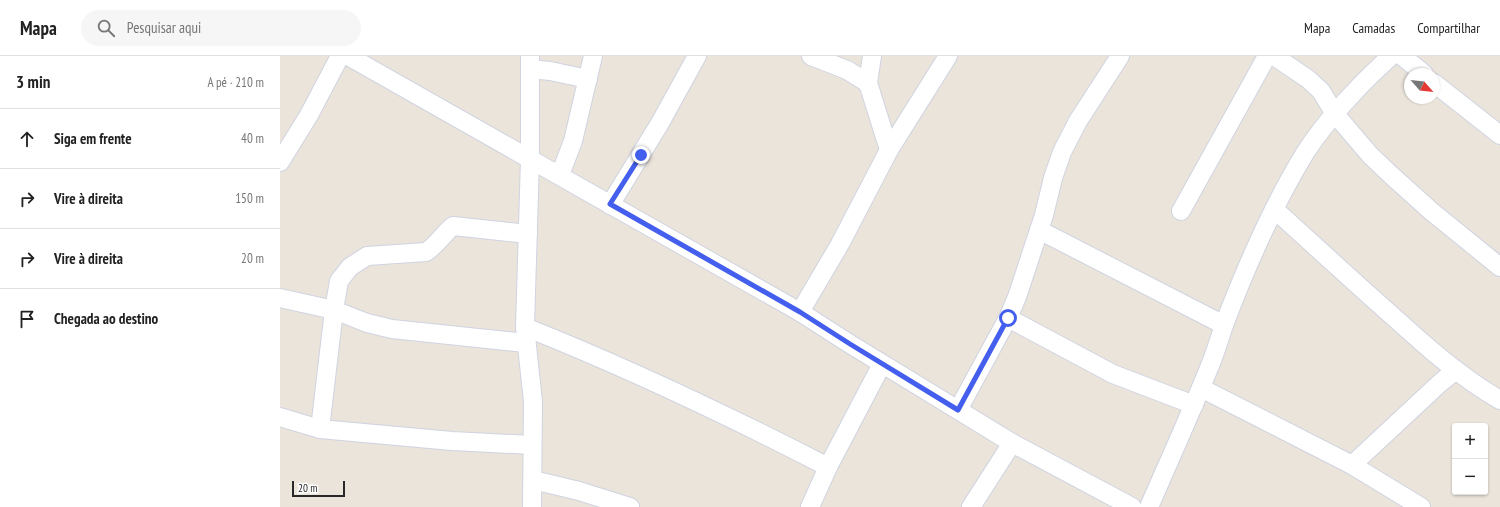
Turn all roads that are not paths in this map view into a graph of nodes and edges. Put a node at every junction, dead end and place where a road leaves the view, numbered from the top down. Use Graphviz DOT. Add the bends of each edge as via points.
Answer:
graph roads {
  1 [pos="340,56"];
  2 [pos="348,56"];
  3 [pos="593,56"];
  4 [pos="697,56"];
  5 [pos="811,56"];
  6 [pos="872,56"];
  7 [pos="948,56"];
  8 [pos="1120,56"];
  9 [pos="1267,56"];
  10 [pos="1274,56"];
  11 [pos="1391,56"];
  12 [pos="1402,56"];
  13 [pos="530,63"];
  14 [pos="1417,68"];
  15 [pos="588,79"];
  16 [pos="868,83"];
  17 [pos="1440,87"];
  18 [pos="1335,114"];
  19 [pos="1500,135"];
  20 [pos="889,150"];
  21 [pos="530,159"];
  22 [pos="280,162"];
  23 [pos="560,175"];
  24 [pos="610,204"];
  25 [pos="1274,209"];
  26 [pos="1181,211"];
  27 [pos="1039,230"];
  28 [pos="528,234"];
  29 [pos="1500,267"];
  30 [pos="280,298"];
  31 [pos="334,310"];
  32 [pos="800,312"];
  33 [pos="1008,318"];
  34 [pos="1224,325"];
  35 [pos="526,335"];
  36 [pos="882,364"];
  37 [pos="1456,370"];
  38 [pos="1201,388"];
  39 [pos="1500,400"];
  40 [pos="1194,405"];
  41 [pos="958,410"];
  42 [pos="280,417"];
  43 [pos="320,429"];
  44 [pos="1012,443"];
  45 [pos="532,445"];
  46 [pos="1352,465"];
  47 [pos="828,467"];
  48 [pos="533,480"];
  49 [pos="532,507"];
  50 [pos="630,507"];
  51 [pos="810,507"];
  52 [pos="971,507"];
  53 [pos="1132,507"];
  54 [pos="1149,507"];
  55 [pos="1420,507"];
  1 -- 22 [label="street" via="309,115"];
  2 -- 21 [label="street"];
  3 -- 15 [label="street"];
  4 -- 24 [label="street" via="660,123"];
  5 -- 16 [label="street" via="847,70"];
  6 -- 16 [label="street"];
  7 -- 20 [label="street"];
  8 -- 27 [label="street" via="1078,121 1062,152"];
  9 -- 26 [label="street"];
  10 -- 18 [label="street" via="1321,91"];
  11 -- 18 [label="street"];
  12 -- 14 [label="street"];
  13 -- 15 [label="street" via="550,71"];
  13 -- 21 [label="street"];
  15 -- 23 [label="street" via="573,141"];
  16 -- 20 [label="street"];
  17 -- 19 [label="street"];
  18 -- 25 [label="street" via="1306,153"];
  18 -- 29 [label="street" via="1391,175"];
  20 -- 32 [label="street" via="840,244"];
  21 -- 23 [label="street"];
  21 -- 28 [label="street"];
  23 -- 24 [label="street"];
  24 -- 32 [label="street"];
  25 -- 34 [label="street"];
  25 -- 37 [label="street"];
  27 -- 33 [label="street"];
  27 -- 34 [label="street"];
  28 -- 31 [label="street" via="453,226 426,252 367,256 350,267 339,280"];
  28 -- 35 [label="street"];
  30 -- 31 [label="street"];
  31 -- 35 [label="street" via="367,323 392,329"];
  31 -- 43 [label="street"];
  32 -- 36 [label="street"];
  33 -- 40 [label="street" via="1108,371"];
  33 -- 41 [label="street"];
  34 -- 38 [label="street"];
  35 -- 45 [label="street" via="533,402"];
  35 -- 47 [label="street" via="583,350 693,400"];
  36 -- 41 [label="street"];
  36 -- 47 [label="street"];
  37 -- 39 [label="street"];
  37 -- 46 [label="street"];
  38 -- 40 [label="street"];
  38 -- 46 [label="street"];
  40 -- 54 [label="street"];
  41 -- 44 [label="street"];
  42 -- 43 [label="street"];
  43 -- 45 [label="street" via="452,441"];
  44 -- 52 [label="street"];
  44 -- 53 [label="street"];
  45 -- 48 [label="street"];
  46 -- 55 [label="street"];
  47 -- 51 [label="street"];
  48 -- 49 [label="street"];
  48 -- 50 [label="street"];
}
